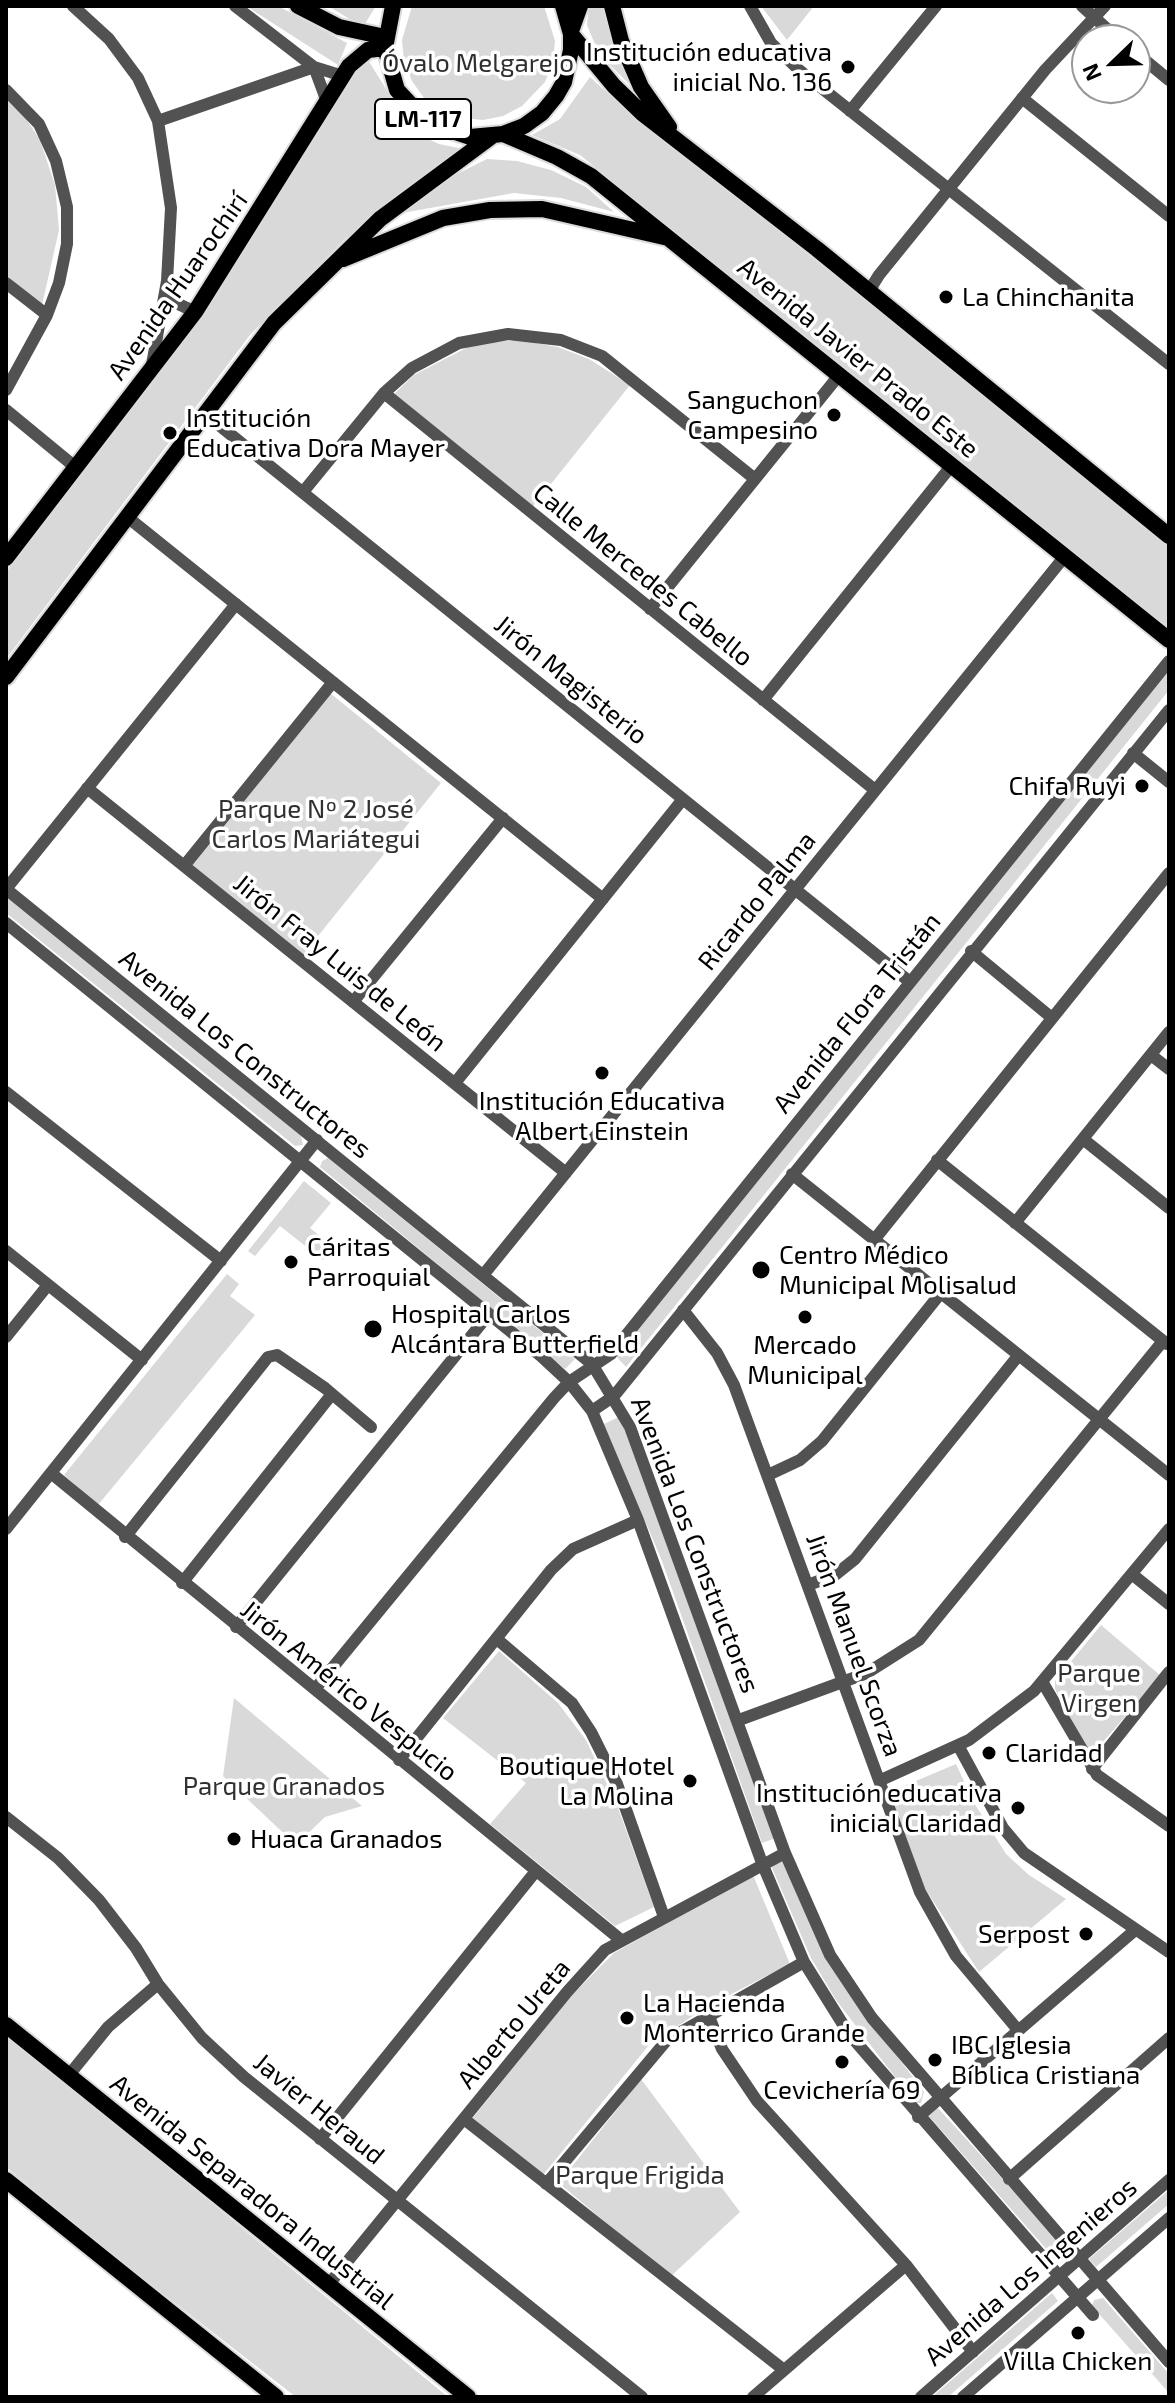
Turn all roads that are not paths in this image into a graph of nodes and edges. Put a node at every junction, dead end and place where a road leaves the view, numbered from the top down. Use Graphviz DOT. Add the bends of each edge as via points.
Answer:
graph roads {
  1 [pos="73,6"];
  2 [pos="235,6"];
  3 [pos="298,6"];
  4 [pos="393,6"];
  5 [pos="563,6"];
  6 [pos="580,6"];
  7 [pos="612,6"];
  8 [pos="750,6"];
  9 [pos="936,6"];
  10 [pos="1082,6"];
  11 [pos="1105,6"];
  12 [pos="1093,18"];
  13 [pos="1100,24"];
  14 [pos="571,33"];
  15 [pos="385,42"];
  16 [pos="1151,65"];
  17 [pos="314,67"];
  18 [pos="343,76"];
  19 [pos="1169,80"];
  20 [pos="6,90"];
  21 [pos="1022,98"];
  22 [pos="327,102"];
  23 [pos="850,111"];
  24 [pos="158,121"];
  25 [pos="498,135"];
  26 [pos="699,156"];
  27 [pos="949,189"];
  28 [pos="1169,216"];
  29 [pos="673,240"];
  30 [pos="334,263"];
  31 [pos="6,283"];
  32 [pos="869,291"];
  33 [pos="164,297"];
  34 [pos="195,312"];
  35 [pos="47,315"];
  36 [pos="1169,364"];
  37 [pos="151,373"];
  38 [pos="840,374"];
  39 [pos="6,390"];
  40 [pos="384,393"];
  41 [pos="6,410"];
  42 [pos="204,413"];
  43 [pos="952,465"];
  44 [pos="74,466"];
  45 [pos="755,479"];
  46 [pos="303,492"];
  47 [pos="126,516"];
  48 [pos="1169,536"];
  49 [pos="1065,556"];
  50 [pos="6,558"];
  51 [pos="236,604"];
  52 [pos="650,609"];
  53 [pos="1169,640"];
  54 [pos="1169,661"];
  55 [pos="6,677"];
  56 [pos="333,682"];
  57 [pos="763,700"];
  58 [pos="1169,710"];
  59 [pos="1133,753"];
  60 [pos="1169,782"];
  61 [pos="87,788"];
  62 [pos="875,790"];
  63 [pos="683,799"];
  64 [pos="503,818"];
  65 [pos="184,866"];
  66 [pos="1169,873"];
  67 [pos="6,889"];
  68 [pos="795,889"];
  69 [pos="603,899"];
  70 [pos="6,923"];
  71 [pos="971,951"];
  72 [pos="910,982"];
  73 [pos="353,1002"];
  74 [pos="1052,1018"];
  75 [pos="1169,1032"];
  76 [pos="1151,1055"];
  77 [pos="1169,1069"];
  78 [pos="455,1083"];
  79 [pos="6,1092"];
  80 [pos="1083,1139"];
  81 [pos="317,1140"];
  82 [pos="937,1160"];
  83 [pos="300,1161"];
  84 [pos="566,1173"];
  85 [pos="792,1174"];
  86 [pos="1169,1208"];
  87 [pos="1015,1223"];
  88 [pos="874,1240"];
  89 [pos="6,1251"];
  90 [pos="221,1261"];
  91 [pos="484,1274"];
  92 [pos="48,1285"];
  93 [pos="940,1294"];
  94 [pos="683,1310"];
  95 [pos="489,1314"];
  96 [pos="6,1337"];
  97 [pos="1166,1344"];
  98 [pos="1018,1356"];
  99 [pos="142,1360"];
  100 [pos="592,1364"];
  101 [pos="569,1382"];
  102 [pos="332,1394"];
  103 [pos="614,1396"];
  104 [pos="592,1411"];
  105 [pos="1099,1421"];
  106 [pos="371,1427"];
  107 [pos="51,1473"];
  108 [pos="768,1475"];
  109 [pos="1169,1475"];
  110 [pos="638,1520"];
  111 [pos="6,1529"];
  112 [pos="1169,1529"];
  113 [pos="125,1537"];
  114 [pos="1133,1575"];
  115 [pos="182,1583"];
  116 [pos="808,1585"];
  117 [pos="1169,1604"];
  118 [pos="236,1627"];
  119 [pos="498,1640"];
  120 [pos="1169,1672"];
  121 [pos="843,1682"];
  122 [pos="1043,1683"];
  123 [pos="315,1689"];
  124 [pos="739,1720"];
  125 [pos="959,1747"];
  126 [pos="399,1760"];
  127 [pos="1092,1769"];
  128 [pos="881,1780"];
  129 [pos="6,1817"];
  130 [pos="1169,1826"];
  131 [pos="785,1853"];
  132 [pos="762,1863"];
  133 [pos="536,1871"];
  134 [pos="664,1917"];
  135 [pos="1134,1931"];
  136 [pos="621,1940"];
  137 [pos="1169,1952"];
  138 [pos="804,1962"];
  139 [pos="158,1984"];
  140 [pos="708,2014"];
  141 [pos="6,2025"];
  142 [pos="1018,2030"];
  143 [pos="1169,2038"];
  144 [pos="69,2075"];
  145 [pos="939,2098"];
  146 [pos="918,2117"];
  147 [pos="464,2119"];
  148 [pos="320,2139"];
  149 [pos="1009,2179"];
  150 [pos="6,2180"];
  151 [pos="1169,2180"];
  152 [pos="546,2184"];
  153 [pos="398,2201"];
  154 [pos="1169,2218"];
  155 [pos="1078,2258"];
  156 [pos="906,2265"];
  157 [pos="1058,2275"];
  158 [pos="1097,2280"];
  159 [pos="329,2284"];
  160 [pos="1077,2298"];
  161 [pos="1093,2315"];
  162 [pos="973,2352"];
  163 [pos="1169,2362"];
  164 [pos="784,2370"];
  165 [pos="276,2397"];
  166 [pos="468,2397"];
  167 [pos="642,2397"];
  168 [pos="753,2397"];
  169 [pos="921,2397"];
  170 [pos="963,2397"];
  1 -- 24 [label="street" via="109,39 138,78"];
  2 -- 17 [label="street"];
  3 -- 15 [label="main road"];
  4 -- 15 [label="main road"];
  5 -- 14 [label="main road, LM-117"];
  6 -- 14 [label="main road, LM-117"];
  7 -- 26 [label="main road" via="641,87 670,128"];
  8 -- 23 [label="street" via="777,51"];
  9 -- 23 [label="street"];
  10 -- 12 [label="street"];
  11 -- 12 [label="street"];
  12 -- 13 [label="street"];
  12 -- 21 [label="street"];
  14 -- 25 [label="main road, LM-117" via="569,66 556,96 542,113"];
  14 -- 26 [label="main road" via="628,101"];
  15 -- 18 [label="main road, Avenida Huarochirí" via="358,56"];
  15 -- 25 [label="main road, LM-117" via="397,90 419,116 448,132"];
  16 -- 19 [label="street"];
  17 -- 18 [label="street"];
  17 -- 22 [label="street"];
  17 -- 24 [label="street"];
  18 -- 22 [label="main road, Avenida Huarochirí"];
  20 -- 35 [label="street" via="39,124 56,161 67,207 67,244"];
  21 -- 27 [label="street"];
  21 -- 28 [label="street"];
  22 -- 34 [label="main road, Avenida Huarochirí"];
  23 -- 27 [label="street"];
  24 -- 33 [label="street" via="171,208"];
  25 -- 29 [label="main road, Avenida Javier Prado Este" via="573,165"];
  25 -- 30 [label="main road" via="414,191"];
  26 -- 32 [label="main road"];
  27 -- 32 [label="street"];
  27 -- 36 [label="street"];
  29 -- 30 [label="main road" via="542,209 490,210 443,218"];
  29 -- 38 [label="main road, Avenida Javier Prado Este"];
  30 -- 42 [label="main road" via="274,323"];
  31 -- 35 [label="street"];
  32 -- 48 [label="main road"];
  33 -- 34 [label="street"];
  33 -- 37 [label="street"];
  34 -- 37 [label="main road, Avenida Huarochirí"];
  35 -- 39 [label="street"];
  37 -- 44 [label="main road, Avenida Huarochirí"];
  38 -- 43 [label="main road, Avenida Javier Prado Este"];
  38 -- 45 [label="street"];
  40 -- 45 [label="street" via="423,361 459,343 508,334 548,337 615,364"];
  40 -- 46 [label="street"];
  40 -- 52 [label="street, Calle Mercedes Cabello"];
  41 -- 44 [label="street"];
  42 -- 46 [label="street, Jirón Magisterio"];
  42 -- 47 [label="main road"];
  43 -- 49 [label="main road, Avenida Javier Prado Este"];
  43 -- 57 [label="street"];
  44 -- 50 [label="main road, Avenida Huarochirí"];
  45 -- 52 [label="street"];
  46 -- 63 [label="street, Jirón Magisterio"];
  47 -- 51 [label="street"];
  47 -- 55 [label="main road"];
  49 -- 53 [label="main road, Avenida Javier Prado Este"];
  49 -- 62 [label="street, Ricardo Palma"];
  51 -- 56 [label="street"];
  51 -- 61 [label="street"];
  52 -- 57 [label="street, Calle Mercedes Cabello"];
  54 -- 72 [label="street, Avenida Flora Tristán"];
  56 -- 64 [label="street"];
  56 -- 65 [label="street"];
  57 -- 62 [label="street, Calle Mercedes Cabello"];
  58 -- 59 [label="street, Avenida Flora Tristán"];
  59 -- 60 [label="street"];
  59 -- 71 [label="street, Avenida Flora Tristán"];
  61 -- 65 [label="street, Jirón Fray Luis de León"];
  61 -- 67 [label="street"];
  62 -- 68 [label="street, Ricardo Palma"];
  63 -- 68 [label="street, Jirón Magisterio"];
  63 -- 69 [label="street"];
  64 -- 69 [label="street"];
  64 -- 73 [label="street"];
  65 -- 73 [label="street, Jirón Fray Luis de León"];
  66 -- 74 [label="street"];
  67 -- 81 [label="street, Avenida Los Constructores"];
  68 -- 72 [label="street, Jirón Magisterio"];
  68 -- 84 [label="street, Ricardo Palma"];
  69 -- 78 [label="street"];
  70 -- 83 [label="street, Avenida Los Constructores"];
  71 -- 74 [label="street"];
  71 -- 85 [label="street, Avenida Flora Tristán"];
  72 -- 100 [label="street, Avenida Flora Tristán" via="611,1354"];
  73 -- 78 [label="street, Jirón Fray Luis de León"];
  74 -- 82 [label="street"];
  75 -- 76 [label="street"];
  76 -- 77 [label="street"];
  76 -- 80 [label="street"];
  78 -- 84 [label="street, Jirón Fray Luis de León"];
  79 -- 90 [label="street"];
  80 -- 86 [label="street"];
  80 -- 87 [label="street"];
  81 -- 83 [label="street"];
  81 -- 91 [label="street, Avenida Los Constructores"];
  82 -- 87 [label="street"];
  82 -- 88 [label="street"];
  83 -- 90 [label="street"];
  83 -- 95 [label="street, Avenida Los Constructores"];
  84 -- 91 [label="street, Ricardo Palma"];
  85 -- 88 [label="street"];
  85 -- 94 [label="street, Avenida Flora Tristán"];
  87 -- 97 [label="street"];
  88 -- 93 [label="street"];
  89 -- 92 [label="street"];
  90 -- 99 [label="street"];
  91 -- 100 [label="street, Avenida Los Constructores"];
  92 -- 96 [label="street"];
  92 -- 99 [label="street"];
  93 -- 98 [label="street"];
  93 -- 108 [label="street" via="816,1448"];
  94 -- 103 [label="street, Avenida Flora Tristán"];
  94 -- 108 [label="street, Jirón Manuel Scorza" via="734,1385"];
  95 -- 101 [label="street, Avenida Los Constructores"];
  95 -- 118 [label="street"];
  97 -- 105 [label="street"];
  98 -- 105 [label="street"];
  98 -- 116 [label="street" via="855,1559 835,1575"];
  99 -- 107 [label="street"];
  100 -- 101 [label="street, Avenida Flora Tristán"];
  100 -- 103 [label="street, Avenida Los Constructores"];
  101 -- 104 [label="street, Avenida Los Constructores"];
  101 -- 123 [label="street, Avenida Flora Tristán"];
  102 -- 106 [label="street"];
  102 -- 113 [label="street" via="277,1355 268,1357"];
  102 -- 115 [label="street"];
  103 -- 104 [label="street, Avenida Flora Tristán"];
  103 -- 124 [label="street, Avenida Los Constructores"];
  104 -- 110 [label="street, Avenida Los Constructores"];
  105 -- 109 [label="street"];
  105 -- 121 [label="street" via="932,1628 886,1664"];
  107 -- 111 [label="street"];
  107 -- 113 [label="street, Jirón Américo Vespucio"];
  108 -- 116 [label="street, Jirón Manuel Scorza"];
  110 -- 119 [label="street" via="573,1549"];
  110 -- 132 [label="street, Avenida Los Constructores"];
  112 -- 114 [label="street"];
  113 -- 115 [label="street, Jirón Américo Vespucio"];
  114 -- 117 [label="street"];
  114 -- 122 [label="street"];
  115 -- 118 [label="street, Jirón Américo Vespucio"];
  116 -- 121 [label="street, Jirón Manuel Scorza"];
  118 -- 123 [label="street, Jirón Américo Vespucio"];
  119 -- 126 [label="street"];
  119 -- 134 [label="street" via="572,1703 591,1732 617,1784"];
  120 -- 127 [label="street"];
  121 -- 124 [label="street"];
  121 -- 128 [label="street, Jirón Manuel Scorza"];
  122 -- 125 [label="street"];
  122 -- 127 [label="street"];
  123 -- 126 [label="street, Jirón Américo Vespucio"];
  124 -- 131 [label="street, Avenida Los Constructores"];
  125 -- 128 [label="street"];
  125 -- 135 [label="street" via="1003,1828 1024,1853"];
  126 -- 133 [label="street, Jirón Américo Vespucio"];
  127 -- 130 [label="street"];
  128 -- 142 [label="street, Jirón Manuel Scorza" via="900,1843 938,1927"];
  129 -- 139 [label="street, Javier Heraud" via="58,1858 99,1900"];
  131 -- 132 [label="street, Alberto Ureta"];
  131 -- 145 [label="street, Avenida Los Constructores" via="830,1955 872,2018"];
  132 -- 134 [label="street, Alberto Ureta"];
  132 -- 138 [label="street, Avenida Los Constructores"];
  133 -- 136 [label="street, Jirón Américo Vespucio"];
  133 -- 148 [label="street"];
  134 -- 136 [label="street, Alberto Ureta"];
  135 -- 137 [label="street"];
  135 -- 142 [label="street"];
  136 -- 147 [label="street, Alberto Ureta" via="567,1992"];
  138 -- 140 [label="street"];
  138 -- 146 [label="street, Avenida Los Constructores" via="849,2034"];
  139 -- 144 [label="street" via="108,2027"];
  139 -- 148 [label="street, Javier Heraud" via="202,2038"];
  140 -- 152 [label="street" via="667,2040 641,2066"];
  140 -- 156 [label="street" via="722,2049 757,2101"];
  141 -- 144 [label="main road, Avenida Separadora Industrial"];
  142 -- 145 [label="street"];
  143 -- 149 [label="street"];
  144 -- 159 [label="main road, Avenida Separadora Industrial"];
  145 -- 146 [label="street"];
  145 -- 149 [label="street, Avenida Los Constructores"];
  146 -- 157 [label="street, Avenida Los Constructores"];
  147 -- 152 [label="street"];
  147 -- 153 [label="street, Alberto Ureta"];
  148 -- 153 [label="street, Javier Heraud"];
  149 -- 155 [label="street, Avenida Los Constructores"];
  150 -- 165 [label="main road"];
  151 -- 155 [label="street, Avenida Los Ingenieros"];
  152 -- 164 [label="street"];
  153 -- 159 [label="street, Alberto Ureta"];
  153 -- 167 [label="street, Javier Heraud"];
  154 -- 158 [label="street, Avenida Los Ingenieros"];
  155 -- 157 [label="street, Avenida Los Ingenieros"];
  155 -- 158 [label="street, Avenida Los Constructores"];
  156 -- 162 [label="street"];
  156 -- 164 [label="street"];
  157 -- 160 [label="street, Avenida Los Constructores"];
  157 -- 162 [label="street, Avenida Los Ingenieros"];
  158 -- 160 [label="street, Avenida Los Ingenieros"];
  158 -- 163 [label="street, Avenida Los Constructores"];
  159 -- 166 [label="main road, Avenida Separadora Industrial"];
  160 -- 161 [label="street, Avenida Los Constructores"];
  160 -- 170 [label="street, Avenida Los Ingenieros"];
  162 -- 169 [label="street, Avenida Los Ingenieros"];
  164 -- 168 [label="street"];
}
